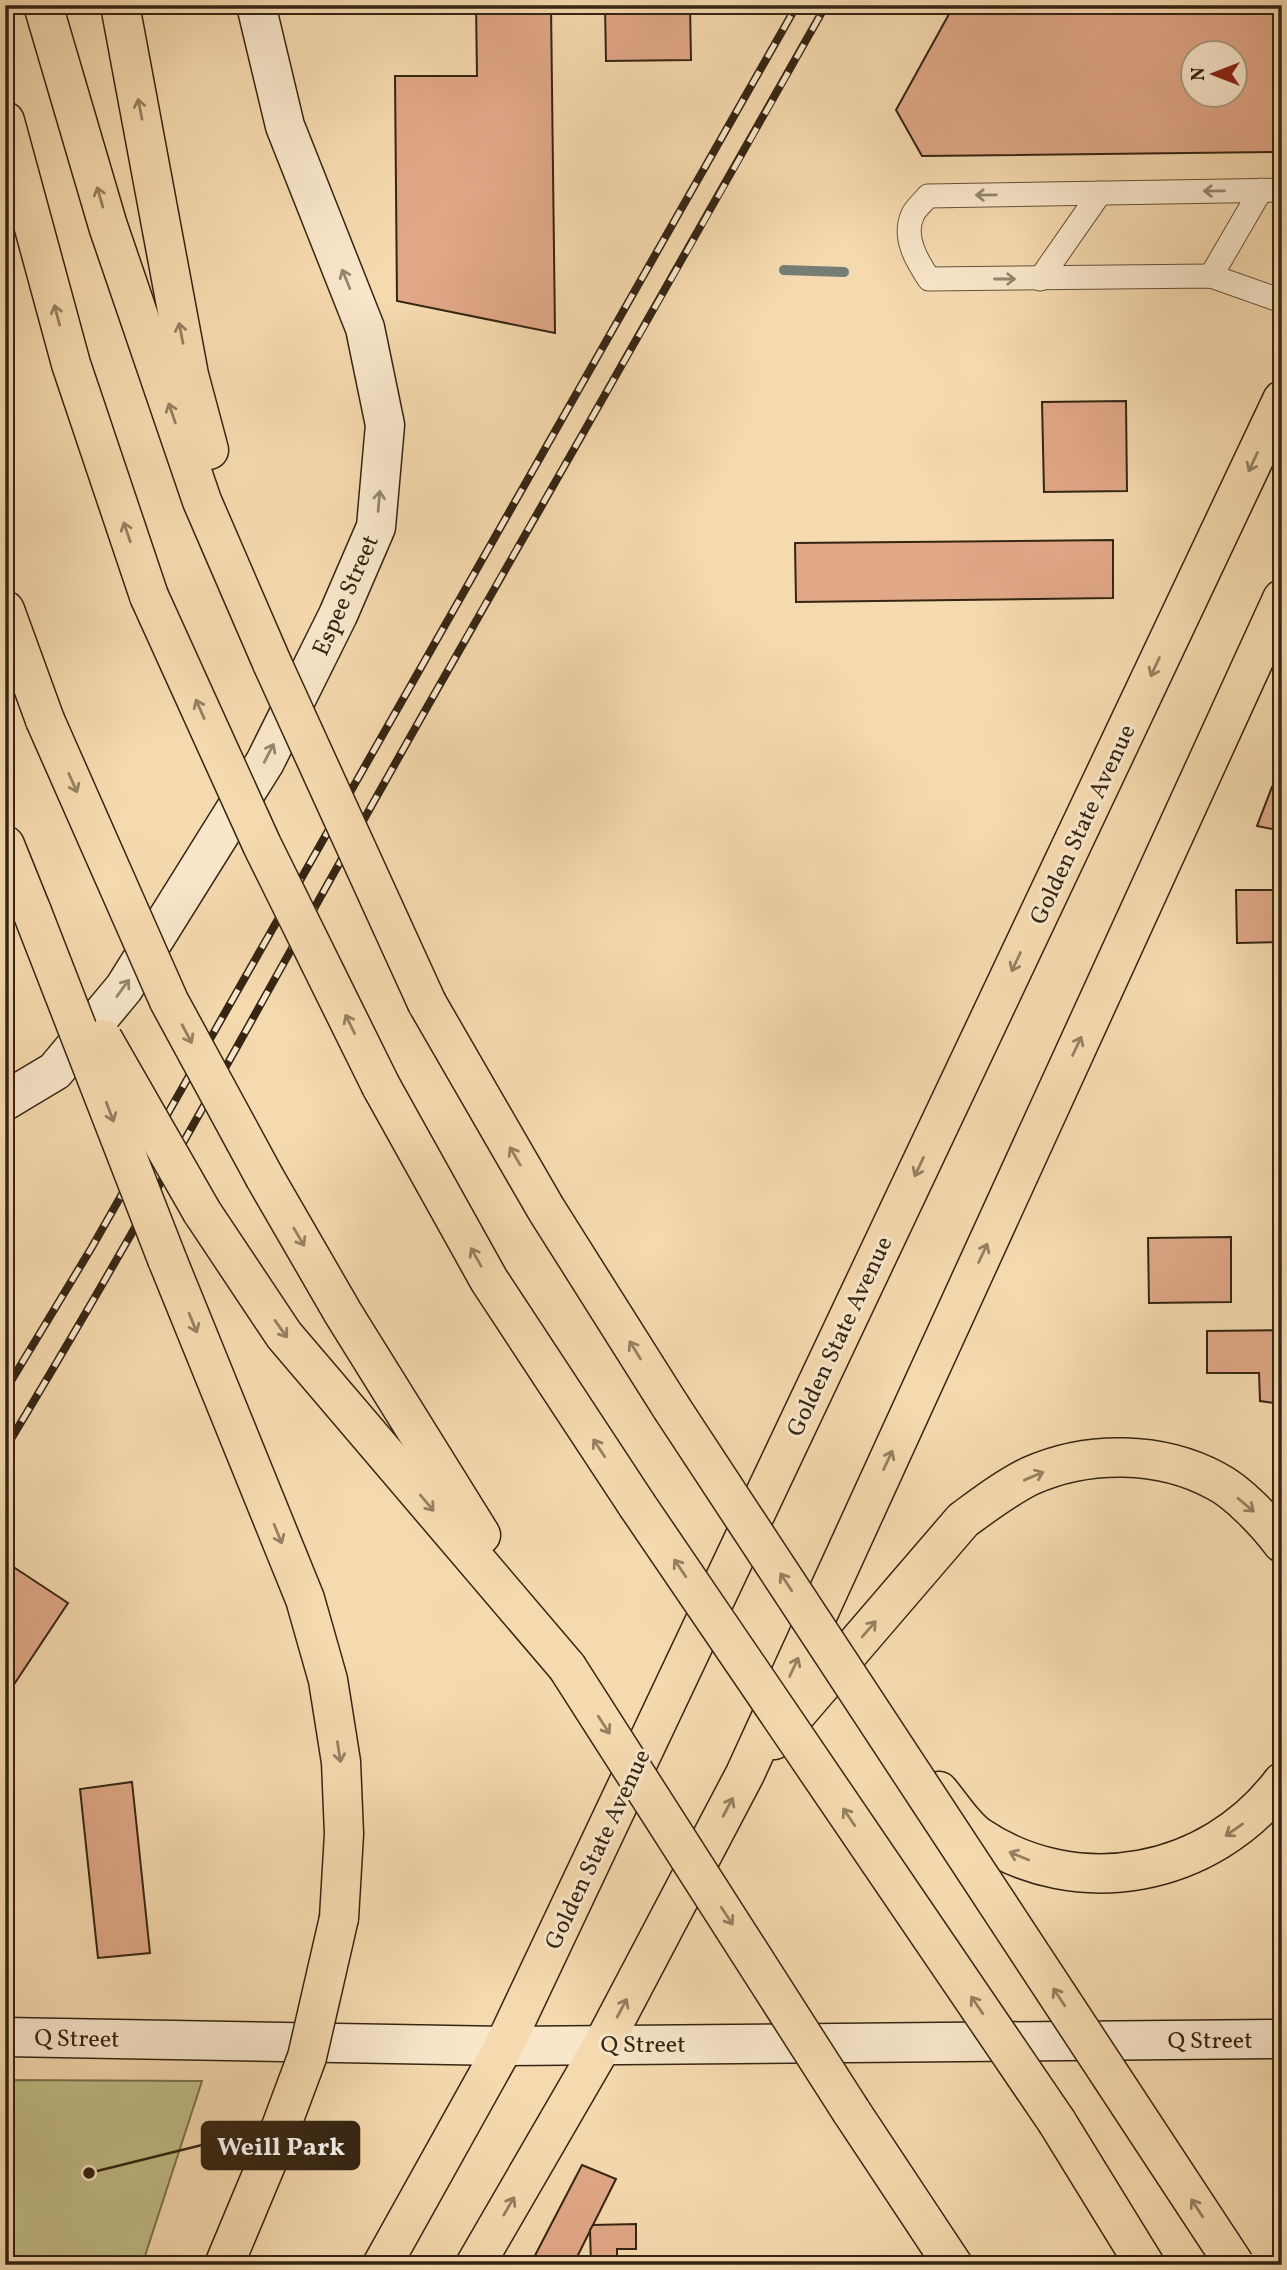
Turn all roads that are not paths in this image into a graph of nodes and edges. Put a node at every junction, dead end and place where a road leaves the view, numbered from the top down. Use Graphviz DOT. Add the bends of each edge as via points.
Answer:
graph roads {
  1 [pos="43,5"];
  2 [pos="120,5"];
  3 [pos="256,5"];
  4 [pos="5,121"];
  5 [pos="1271,190"];
  6 [pos="1100,193"];
  7 [pos="1211,276"];
  8 [pos="1040,279"];
  9 [pos="1282,301"];
  10 [pos="1282,400"];
  11 [pos="211,498"];
  12 [pos="1282,599"];
  13 [pos="5,610"];
  14 [pos="5,845"];
  15 [pos="32,912"];
  16 [pos="5,1101"];
  17 [pos="1282,1543"];
  18 [pos="567,1667"];
  19 [pos="870,1709"];
  20 [pos="745,1774"];
  21 [pos="1282,1782"];
  22 [pos="5,2037"];
  23 [pos="1282,2039"];
  24 [pos="603,2044"];
  25 [pos="504,2046"];
  26 [pos="224,2265"];
  27 [pos="382,2265"];
  28 [pos="475,2265"];
  29 [pos="953,2265"];
  30 [pos="1144,2265"];
  31 [pos="1235,2265"];
  11 -- 1 [label="highway, one-way" via="108,226"];
  11 -- 2 [label="highway, one-way"];
  16 -- 3 [label="street, Espee Street, one-way" via="55,1071 124,988 265,762 376,527 385,425 365,328 285,125"];
  30 -- 4 [label="highway, one-way, bridge" via="1057,2122 637,1506 489,1280 381,1086 261,845 149,596 71,364"];
  5 -- 6 [label="lane, one-way"];
  5 -- 7 [label="lane"];
  6 -- 8 [label="lane"];
  6 -- 8 [label="lane, one-way" via="928,196 913,214 909,233 914,258 929,279"];
  7 -- 8 [label="lane"];
  7 -- 9 [label="lane"];
  10 -- 25 [label="highway, Golden State Avenue, one-way"];
  19 -- 11 [label="highway, one-way, bridge" via="546,1209 427,1003 272,663"];
  20 -- 12 [label="highway, one-way"];
  13 -- 18 [label="highway, one-way, bridge" via="45,720 169,1001 343,1313"];
  14 -- 15 [label="highway"];
  15 -- 18 [label="highway, one-way, bridge" via="202,1212 284,1335"];
  15 -- 26 [label="highway, one-way, bridge" via="304,1600 328,1680 341,1762 344,1822 339,1918 307,2057"];
  20 -- 17 [label="highway, one-way" via="963,1520 1031,1476 1103,1457 1180,1466 1218,1481 1267,1523"];
  18 -- 29 [label="highway, one-way, bridge"];
  21 -- 19 [label="highway, one-way, bridge" via="1241,1826 1204,1850 1161,1867 1108,1874 1061,1870 1017,1857 976,1834"];
  31 -- 19 [label="highway, one-way, bridge"];
  24 -- 20 [label="highway, one-way"];
  22 -- 25 [label="street, Q Street"];
  23 -- 24 [label="street, Q Street"];
  24 -- 25 [label="street, Q Street"];
  28 -- 24 [label="highway, one-way"];
  25 -- 27 [label="highway, Golden State Avenue"];
}
